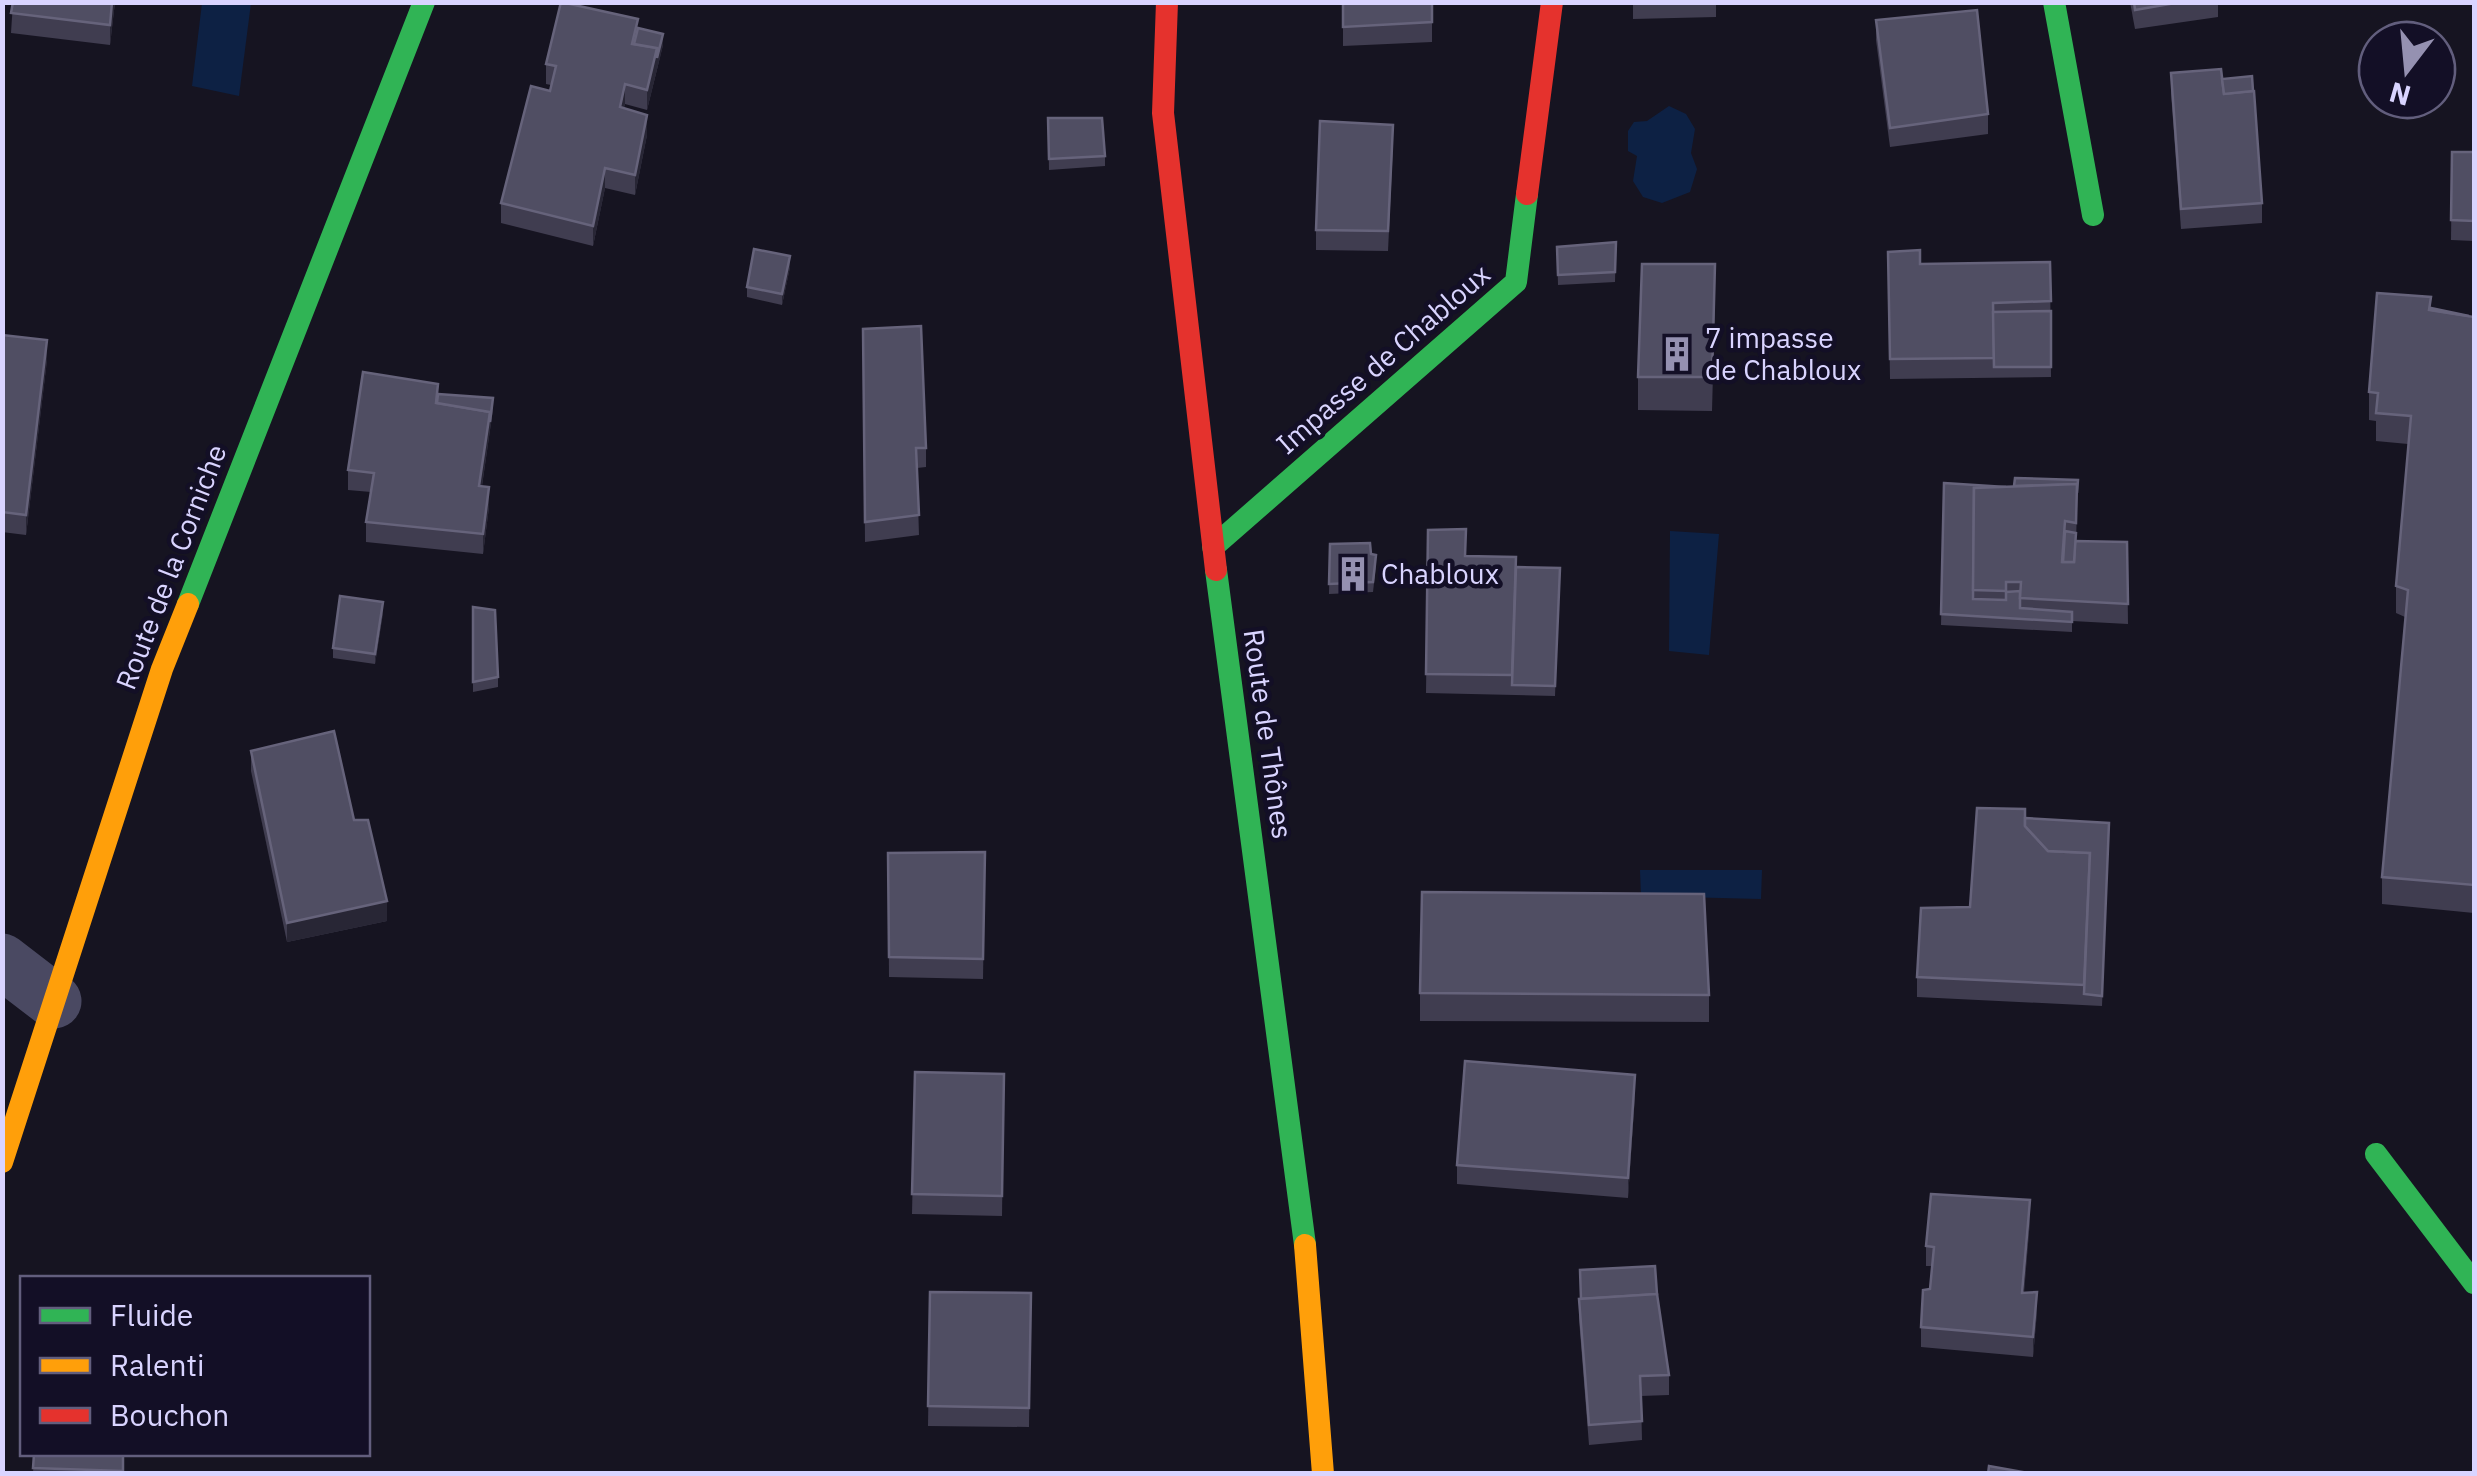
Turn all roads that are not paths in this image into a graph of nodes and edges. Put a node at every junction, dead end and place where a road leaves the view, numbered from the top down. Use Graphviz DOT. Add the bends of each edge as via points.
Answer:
graph roads {
  1 [pos="424,2"];
  2 [pos="1167,2"];
  3 [pos="1552,2"];
  4 [pos="2054,2"];
  5 [pos="2093,215"];
  6 [pos="1213,547"];
  7 [pos="2,962"];
  8 [pos="54,1001"];
  9 [pos="2376,1154"];
  10 [pos="2,1162"];
  11 [pos="2474,1283"];
  12 [pos="1324,1474"];
  1 -- 8 [label="street, Route de la Corniche" via="162,668"];
  2 -- 6 [label="street, Route de Thônes" via="1164,113"];
  3 -- 6 [label="street, Impasse de Chabloux" via="1516,282"];
  4 -- 5 [label="street"];
  6 -- 12 [label="street, Route de Thônes" via="1308,1267"];
  7 -- 8 [label="street"];
  8 -- 10 [label="street, Route de la Corniche"];
  9 -- 11 [label="street"];
}
